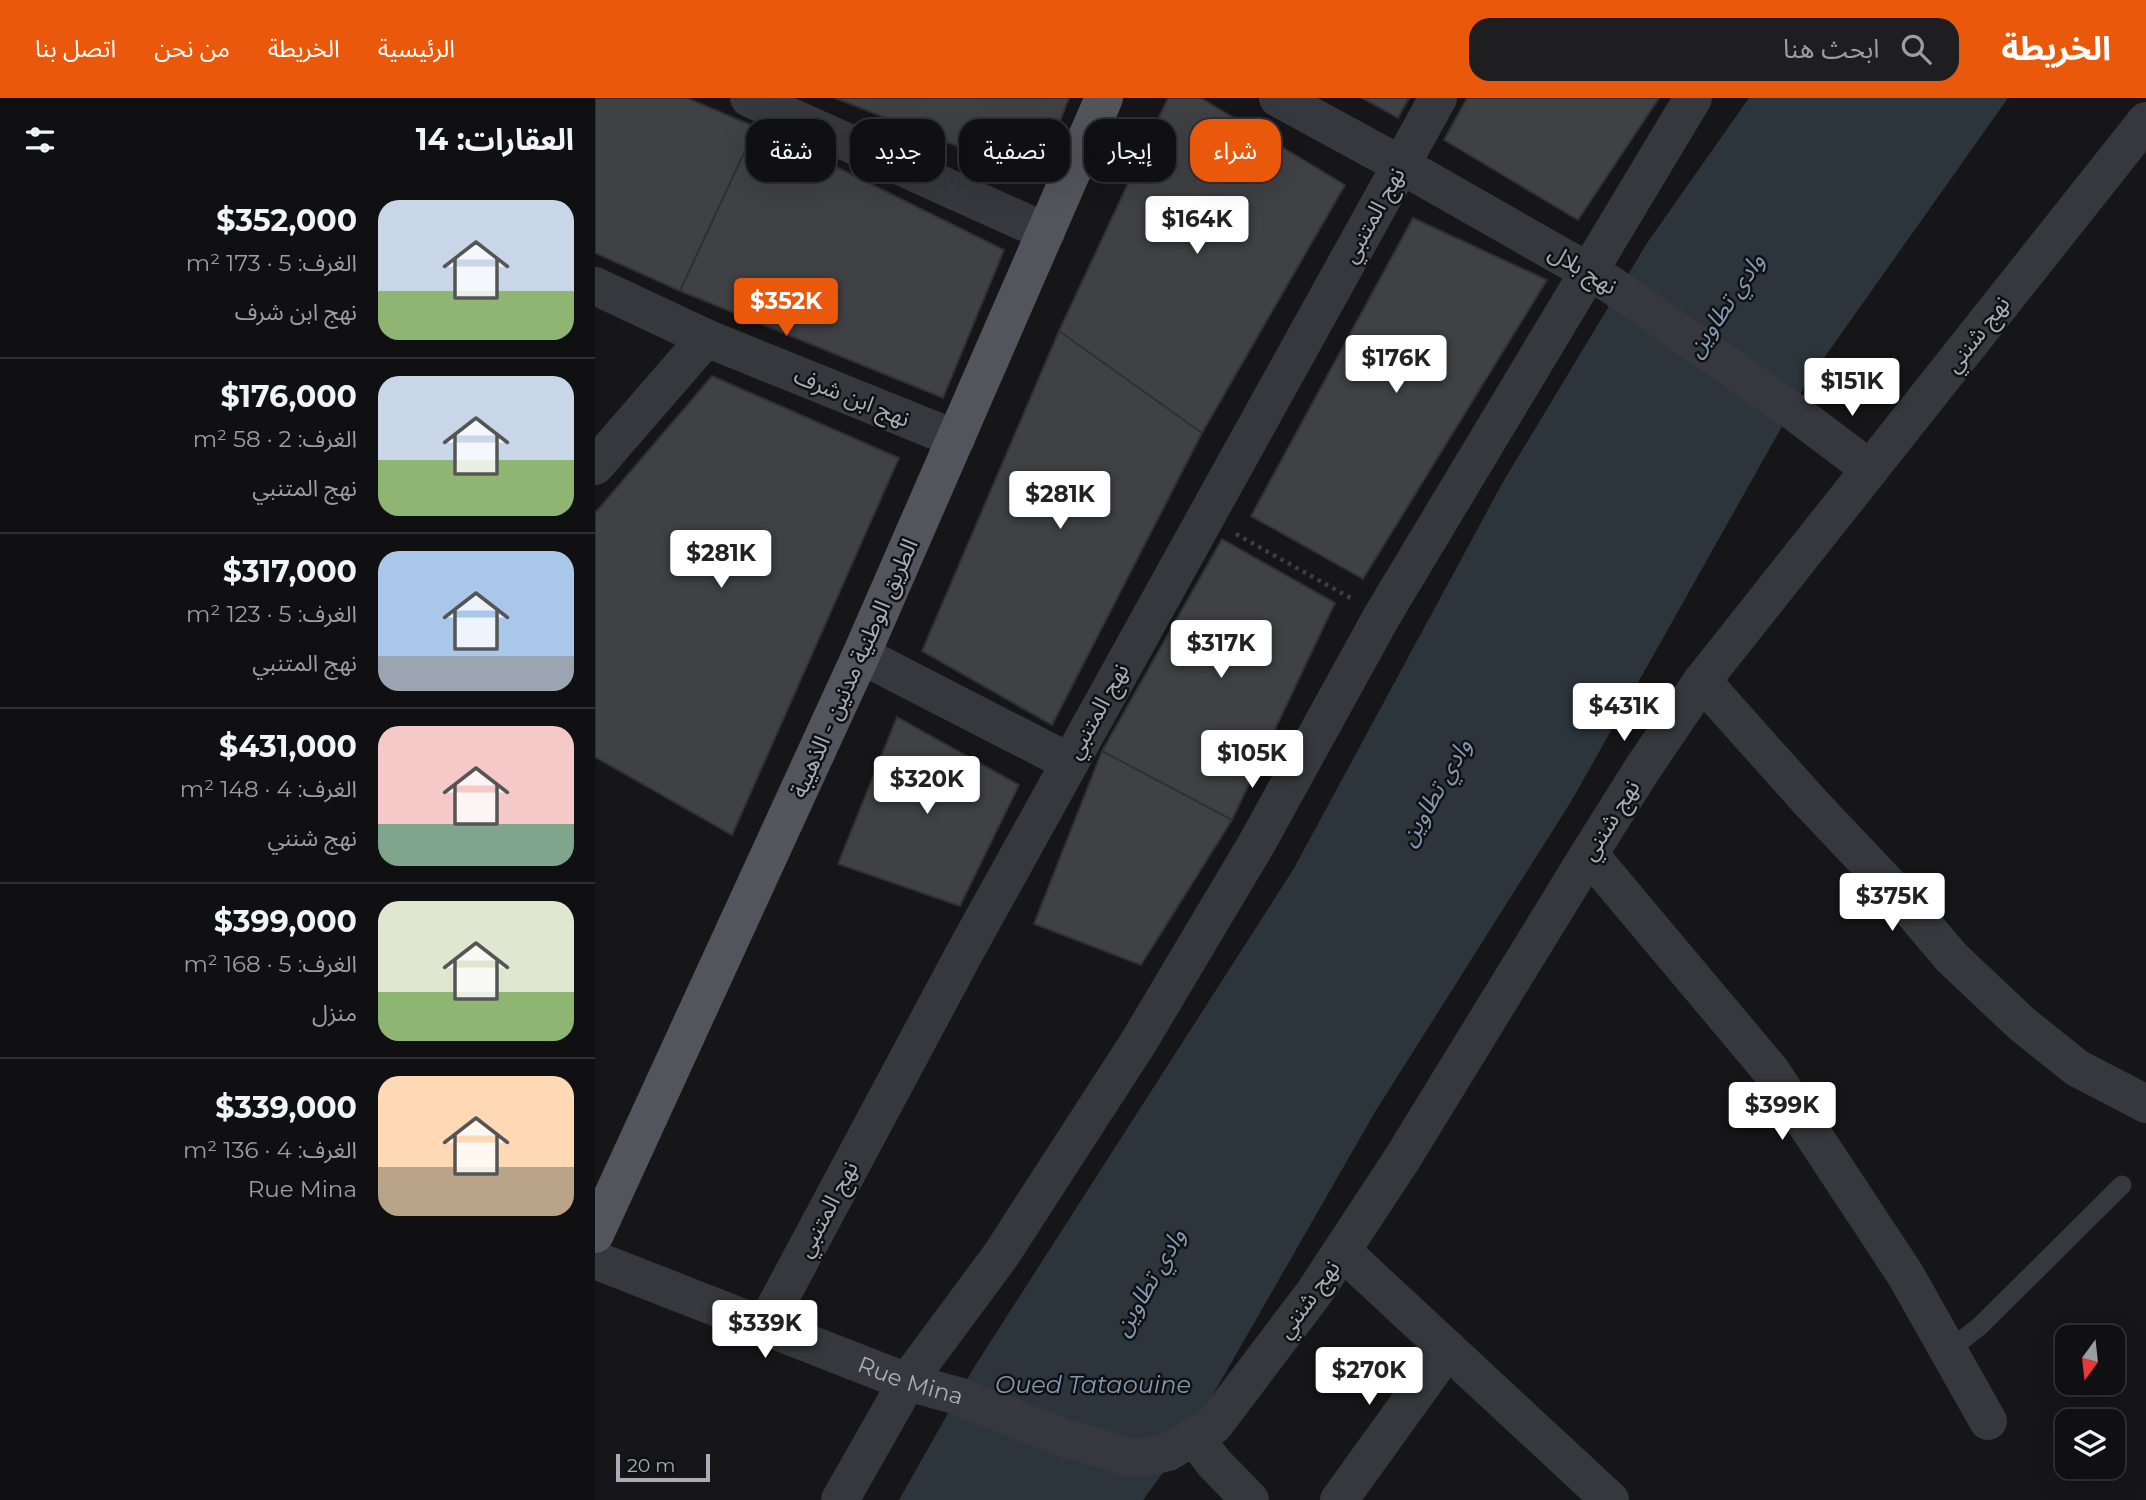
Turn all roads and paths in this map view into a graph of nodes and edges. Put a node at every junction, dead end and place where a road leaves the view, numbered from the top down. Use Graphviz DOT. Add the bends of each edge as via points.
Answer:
graph roads {
  1 [pos="1104,98"];
  2 [pos="1277,98"];
  3 [pos="1438,98"];
  4 [pos="1693,98"];
  5 [pos="772,102"];
  6 [pos="2146,121"];
  7 [pos="1401,165"];
  8 [pos="1046,232"];
  9 [pos="1599,277"];
  10 [pos="595,286"];
  11 [pos="706,338"];
  12 [pos="955,439"];
  13 [pos="595,466"];
  14 [pos="1870,469"];
  15 [pos="1206,517"];
  16 [pos="1382,616"];
  17 [pos="861,655"];
  18 [pos="1702,681"];
  19 [pos="1069,762"];
  20 [pos="1589,854"];
  21 [pos="2146,1104"];
  22 [pos="2122,1185"];
  23 [pos="603,1194"];
  24 [pos="595,1234"];
  25 [pos="1342,1251"];
  26 [pos="595,1260"];
  27 [pos="764,1328"];
  28 [pos="1448,1349"];
  29 [pos="1948,1351"];
  30 [pos="907,1382"];
  31 [pos="1988,1421"];
  32 [pos="1191,1439"];
  33 [pos="840,1500"];
  34 [pos="1250,1500"];
  35 [pos="1339,1500"];
  36 [pos="1610,1500"];
  1 -- 8 [label="main road, الطريق الوطنية مدنين - الذهيبة"];
  2 -- 7 [label="street, نهج بلال"];
  3 -- 7 [label="street, نهج المتنبي"];
  4 -- 9 [label="street"];
  5 -- 8 [label="street"];
  6 -- 14 [label="street, نهج شنني"];
  7 -- 9 [label="street, نهج بلال"];
  7 -- 15 [label="street, نهج المتنبي"];
  8 -- 12 [label="main road, الطريق الوطنية مدنين - الذهيبة"];
  9 -- 14 [label="street, نهج بلال"];
  9 -- 16 [label="street"];
  10 -- 11 [label="street, نهج ابن شرف"];
  11 -- 12 [label="street, نهج ابن شرف"];
  11 -- 13 [label="street"];
  12 -- 17 [label="main road, الطريق الوطنية مدنين - الذهيبة"];
  14 -- 18 [label="street, نهج شنني"];
  15 -- 16 [label="path"];
  15 -- 19 [label="street, نهج المتنبي"];
  16 -- 30 [label="street" via="1257,843 1138,1043 1001,1255"];
  17 -- 19 [label="street"];
  17 -- 23 [label="main road, الطريق الوطنية مدنين - الذهيبة"];
  18 -- 20 [label="street, نهج شنني"];
  18 -- 21 [label="street" via="1952,958 2077,1068"];
  19 -- 27 [label="street, نهج المتنبي"];
  20 -- 25 [label="street, نهج شنني"];
  20 -- 29 [label="street" via="1771,1071 1905,1274"];
  22 -- 29 [label="lane" via="1980,1326"];
  23 -- 24 [label="main road, الطريق الوطنية مدنين - الذهيبة"];
  25 -- 28 [label="street"];
  25 -- 32 [label="street, نهج شنني" via="1214,1425"];
  26 -- 27 [label="street, Rue Mina"];
  27 -- 30 [label="street, Rue Mina"];
  28 -- 35 [label="street"];
  28 -- 36 [label="street"];
  29 -- 31 [label="street"];
  30 -- 32 [label="street, Rue Mina" via="1128,1457 1168,1452"];
  30 -- 33 [label="street"];
  32 -- 34 [label="street"];
}
